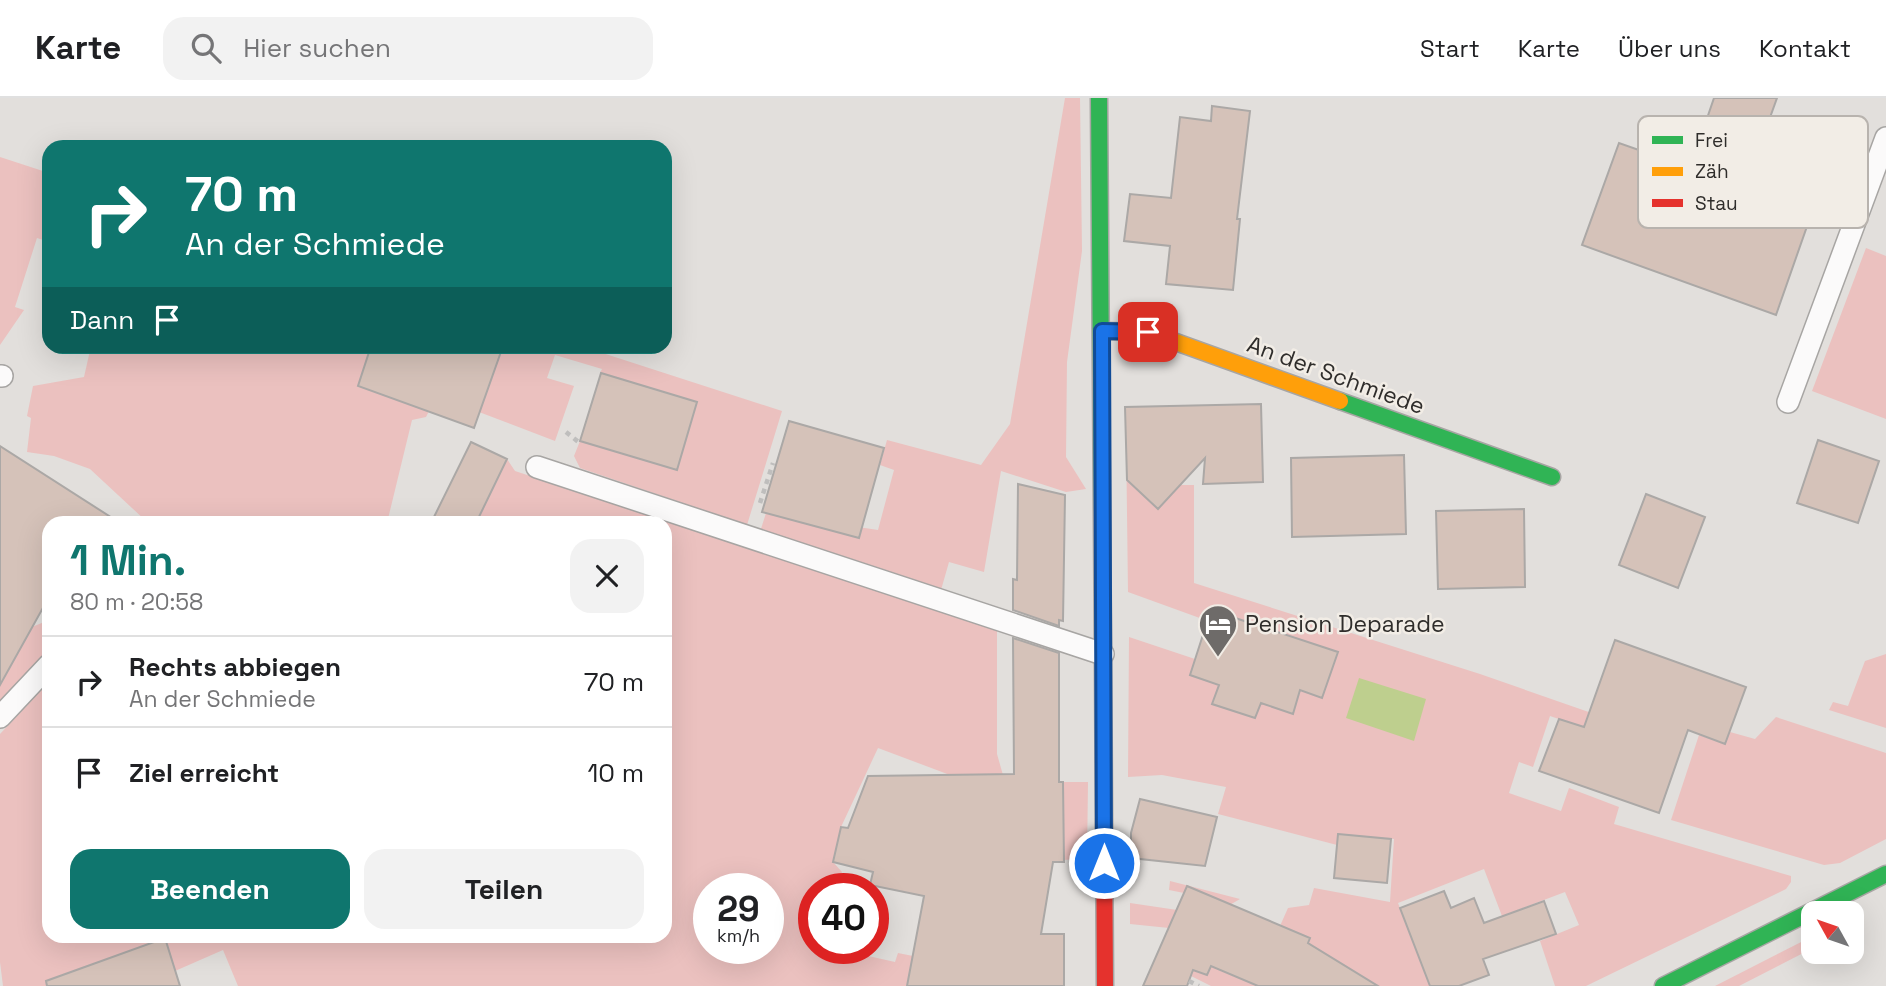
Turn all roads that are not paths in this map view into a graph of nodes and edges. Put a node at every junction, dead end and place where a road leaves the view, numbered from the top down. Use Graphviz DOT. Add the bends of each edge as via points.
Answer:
graph roads {
  1 [pos="1100,98"];
  2 [pos="1886,138"];
  3 [pos="1868,186"];
  4 [pos="1853,228"];
  5 [pos="1102,331"];
  6 [pos="1788,402"];
  7 [pos="537,467"];
  8 [pos="1552,477"];
  9 [pos="1103,654"];
  10 [pos="42,673"];
  11 [pos="0,717"];
  12 [pos="1886,874"];
  13 [pos="1105,986"];
  14 [pos="1663,986"];
  1 -- 5 [label="street"];
  2 -- 3 [label="lane"];
  4 -- 6 [label="lane"];
  5 -- 8 [label="street, An der Schmiede" via="1148,332"];
  5 -- 9 [label="street"];
  7 -- 9 [label="lane"];
  9 -- 13 [label="street"];
  10 -- 11 [label="lane"];
  12 -- 14 [label="street"];
}
